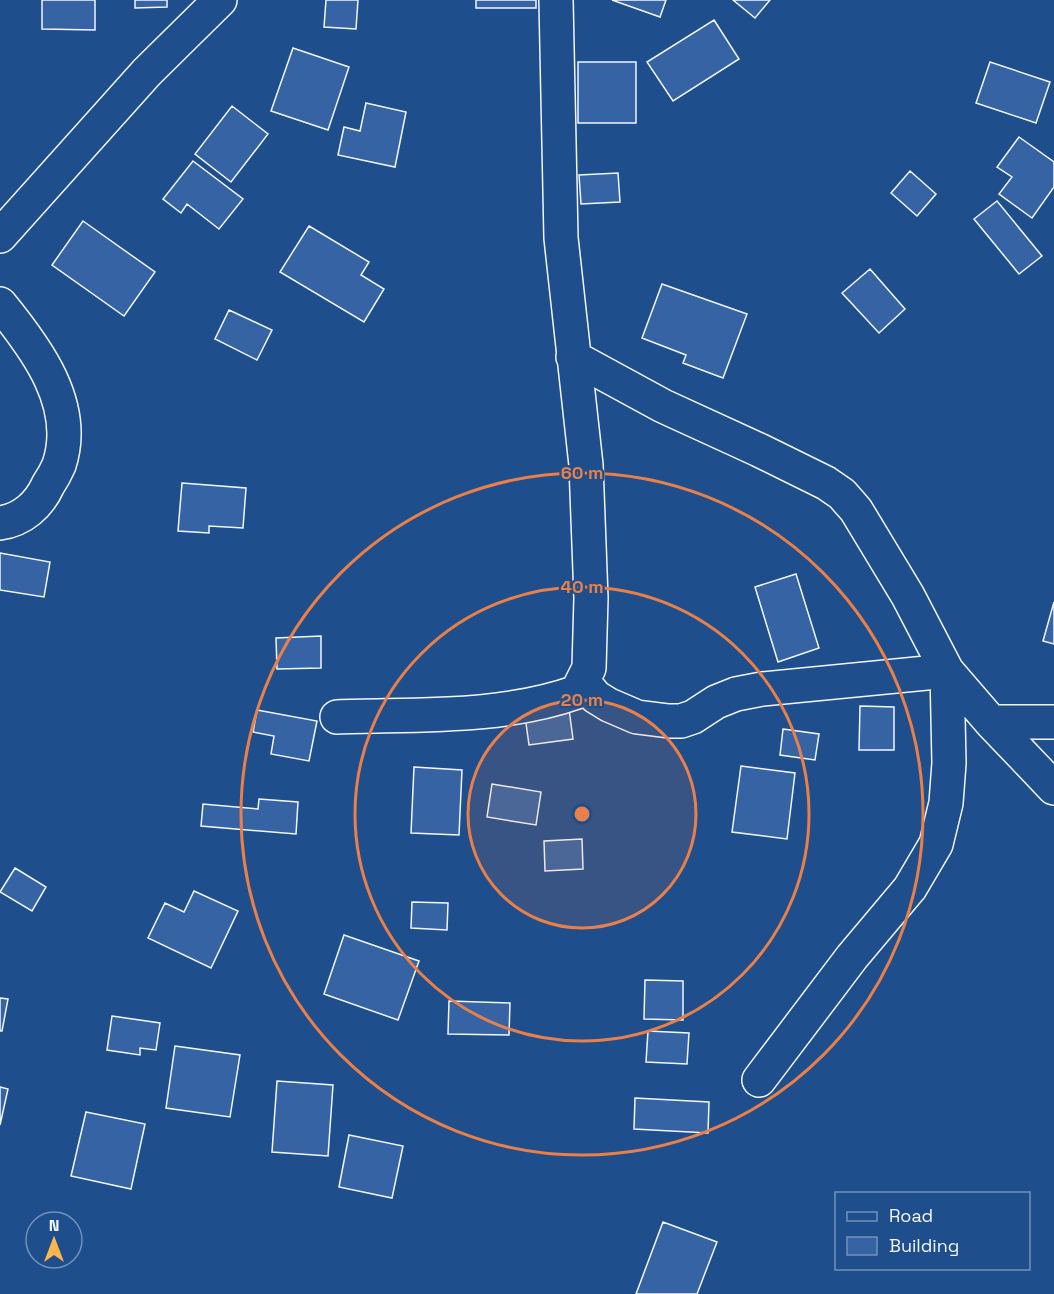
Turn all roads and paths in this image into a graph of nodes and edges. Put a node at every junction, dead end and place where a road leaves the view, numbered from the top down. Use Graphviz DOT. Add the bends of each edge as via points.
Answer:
graph roads {
  1 [pos="220,0"];
  2 [pos="556,0"];
  3 [pos="0,236"];
  4 [pos="0,304"];
  5 [pos="573,357"];
  6 [pos="0,523"];
  7 [pos="947,671"];
  8 [pos="582,682"];
  9 [pos="338,717"];
  10 [pos="991,722"];
  11 [pos="1054,722"];
  12 [pos="1054,788"];
  13 [pos="759,1080"];
  1 -- 3 [label="street" via="147,72"];
  2 -- 5 [label="street" via="561,238"];
  4 -- 6 [label="street" via="54,383 63,412 64,440 59,465 45,493 30,512"];
  5 -- 7 [label="street" via="843,494 908,596"];
  5 -- 8 [label="street" via="586,465 590,587 589,668"];
  7 -- 8 [label="street" via="762,688 716,702 681,721 637,717 596,697"];
  7 -- 10 [label="street"];
  7 -- 13 [label="street" via="949,763 946,803 936,844 910,888"];
  8 -- 9 [label="street" via="577,692 538,704 492,711"];
  10 -- 11 [label="street"];
  10 -- 12 [label="street"];
}
